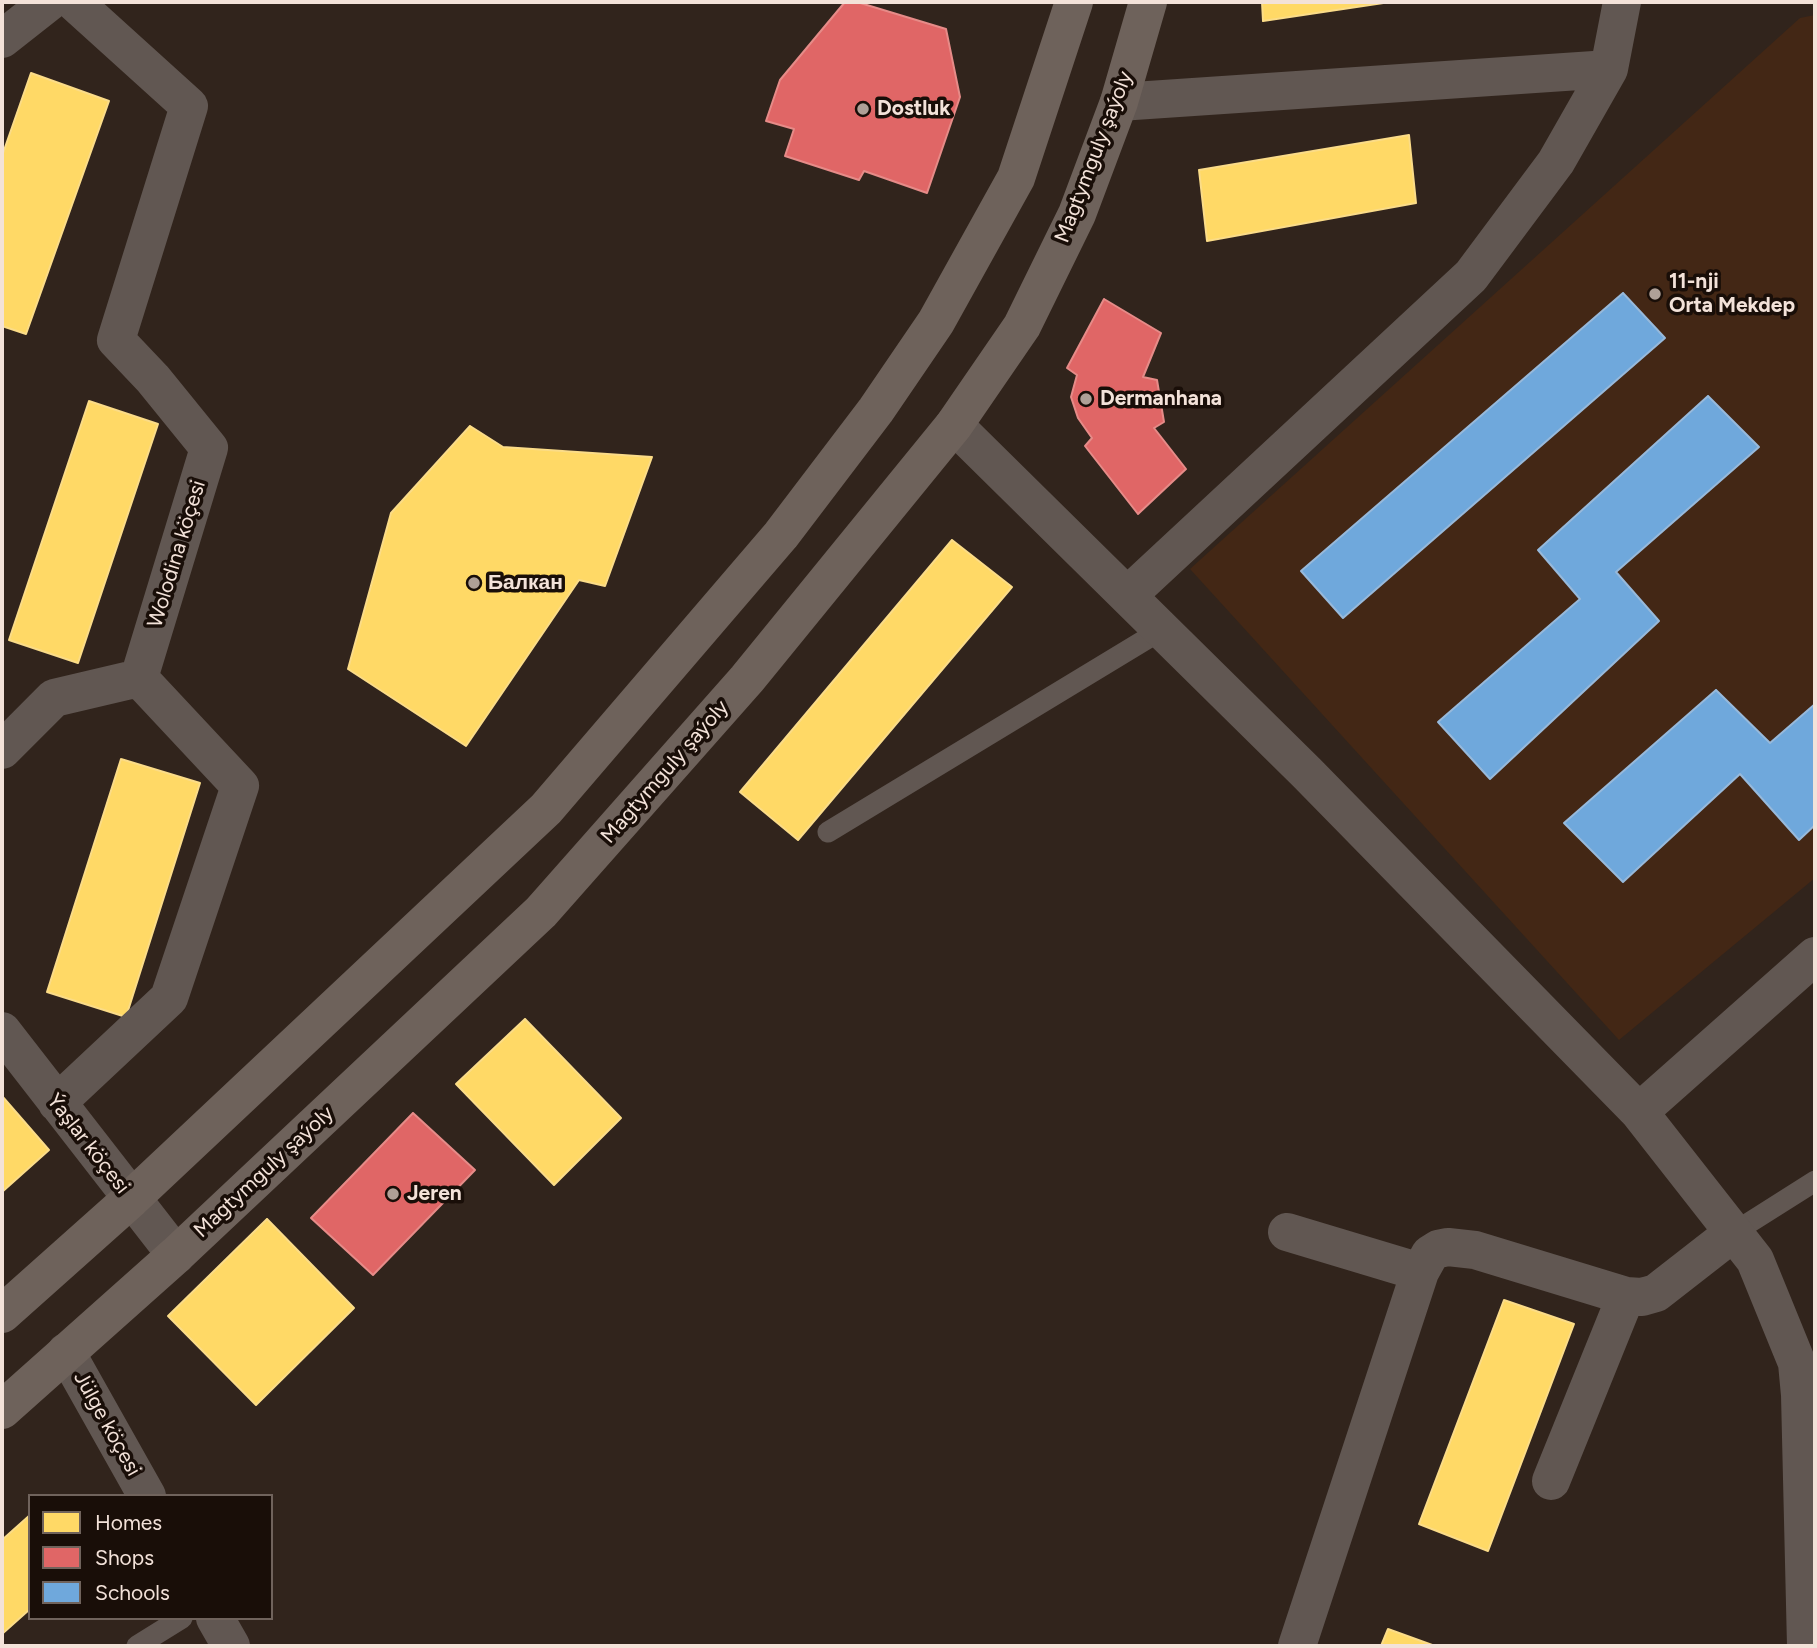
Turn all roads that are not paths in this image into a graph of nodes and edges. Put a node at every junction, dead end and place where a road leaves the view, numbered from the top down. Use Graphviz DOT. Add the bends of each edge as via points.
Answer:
graph roads {
  1 [pos="49,2"];
  2 [pos="74,2"];
  3 [pos="1074,2"];
  4 [pos="1148,2"];
  5 [pos="1622,2"];
  6 [pos="2,38"];
  7 [pos="1609,69"];
  8 [pos="1119,102"];
  9 [pos="954,425"];
  10 [pos="1128,595"];
  11 [pos="1163,629"];
  12 [pos="139,678"];
  13 [pos="2,750"];
  14 [pos="828,832"];
  15 [pos="1815,956"];
  16 [pos="2,1031"];
  17 [pos="57,1103"];
  18 [pos="1639,1112"];
  19 [pos="1815,1181"];
  20 [pos="131,1199"];
  21 [pos="1287,1231"];
  22 [pos="1733,1233"];
  23 [pos="176,1255"];
  24 [pos="1420,1272"];
  25 [pos="1626,1296"];
  26 [pos="2,1314"];
  27 [pos="66,1352"];
  28 [pos="1808,1388"];
  29 [pos="2,1410"];
  30 [pos="1551,1481"];
  31 [pos="146,1494"];
  32 [pos="179,1620"];
  33 [pos="216,1620"];
  34 [pos="137,1646"];
  35 [pos="231,1646"];
  36 [pos="1297,1646"];
  37 [pos="1806,1646"];
  1 -- 6 [label="street"];
  2 -- 12 [label="street, Wolodina köçesi" via="189,106 116,340 209,447"];
  3 -- 20 [label="street" via="1016,178 936,322 781,535 546,810"];
  4 -- 8 [label="street, Magtymguly şaýoly"];
  5 -- 7 [label="street"];
  7 -- 8 [label="street"];
  7 -- 10 [label="street" via="1556,162 1471,276"];
  8 -- 9 [label="street, Magtymguly şaýoly" via="1077,214 1022,326"];
  9 -- 10 [label="street"];
  9 -- 23 [label="street, Magtymguly şaýoly" via="747,679 541,912"];
  10 -- 11 [label="street"];
  11 -- 14 [label="lane"];
  11 -- 18 [label="street"];
  12 -- 13 [label="street" via="54,698"];
  12 -- 17 [label="street" via="240,786 169,998"];
  15 -- 18 [label="street"];
  16 -- 17 [label="street, Ýaşlar köçesi"];
  17 -- 20 [label="street, Ýaşlar köçesi"];
  18 -- 22 [label="street"];
  19 -- 22 [label="lane"];
  20 -- 23 [label="street, Ýaşlar köçesi"];
  20 -- 26 [label="street"];
  21 -- 24 [label="street"];
  22 -- 25 [label="street" via="1656,1293"];
  22 -- 28 [label="street" via="1755,1260"];
  23 -- 27 [label="street, Magtymguly şaýoly"];
  24 -- 25 [label="street" via="1430,1254 1448,1247 1475,1250"];
  24 -- 36 [label="street"];
  25 -- 30 [label="street"];
  27 -- 29 [label="street, Magtymguly şaýoly"];
  27 -- 31 [label="street, Jülge köçesi"];
  28 -- 37 [label="street"];
  32 -- 34 [label="lane"];
  33 -- 35 [label="street"];
}
